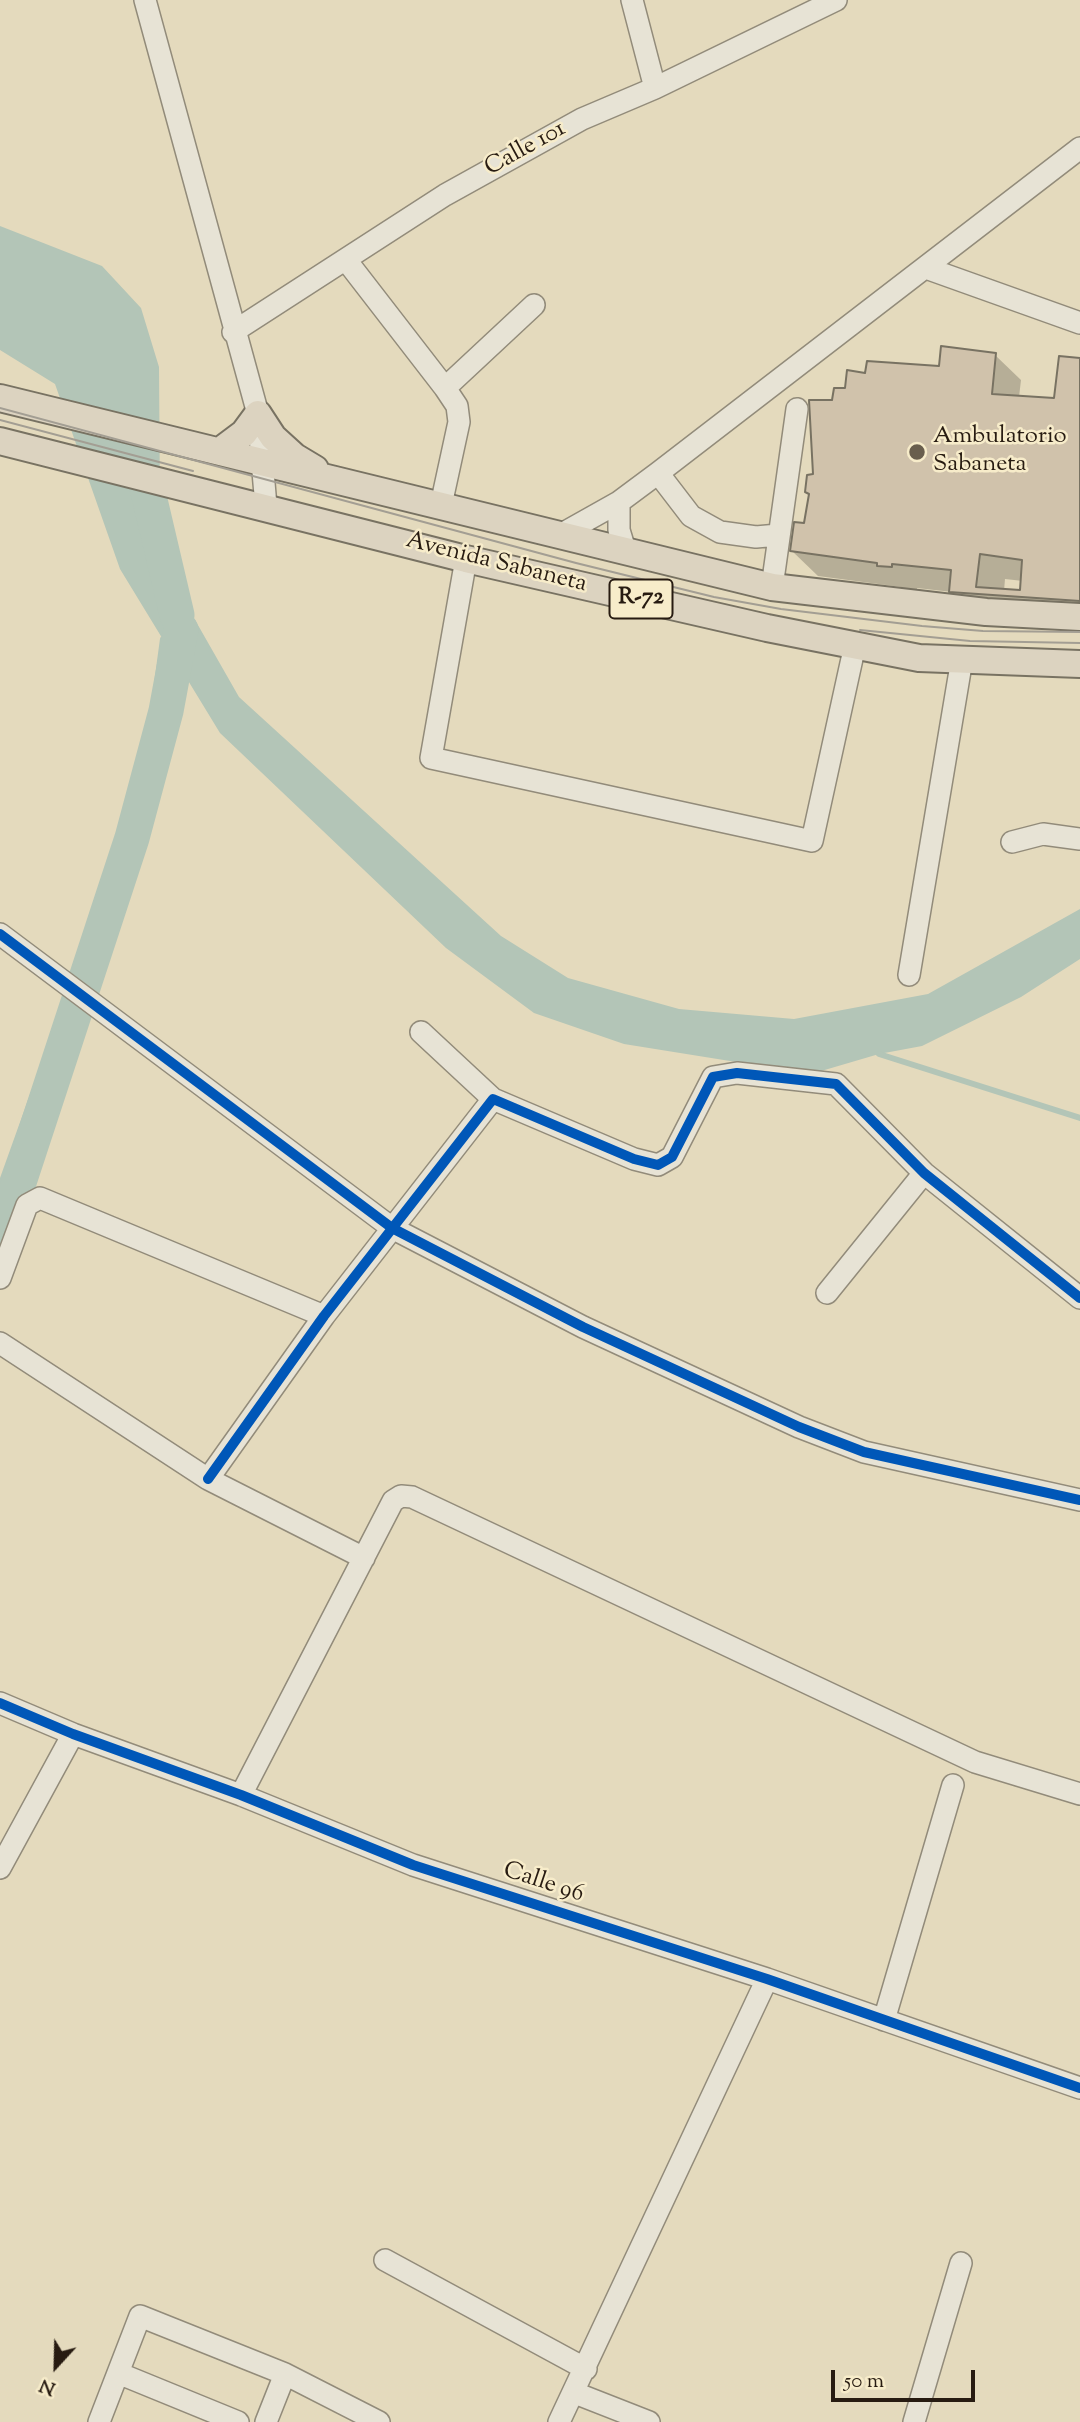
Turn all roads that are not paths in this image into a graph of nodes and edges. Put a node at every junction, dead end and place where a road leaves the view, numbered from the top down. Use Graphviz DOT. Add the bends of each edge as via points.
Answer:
graph roads {
  1 [pos="145,0"];
  2 [pos="632,0"];
  3 [pos="836,0"];
  4 [pos="655,88"];
  5 [pos="1080,148"];
  6 [pos="346,260"];
  7 [pos="926,268"];
  8 [pos="534,305"];
  9 [pos="1080,323"];
  10 [pos="233,332"];
  11 [pos="445,388"];
  12 [pos="0,398"];
  13 [pos="797,409"];
  14 [pos="258,414"];
  15 [pos="9,443"];
  16 [pos="217,450"];
  17 [pos="261,461"];
  18 [pos="658,473"];
  19 [pos="331,480"];
  20 [pos="619,502"];
  21 [pos="441,505"];
  22 [pos="266,506"];
  23 [pos="562,534"];
  24 [pos="778,535"];
  25 [pos="625,550"];
  26 [pos="466,559"];
  27 [pos="772,587"];
  28 [pos="1080,617"];
  29 [pos="855,645"];
  30 [pos="962,659"];
  31 [pos="1080,664"];
  32 [pos="1080,839"];
  33 [pos="1012,842"];
  34 [pos="0,934"];
  35 [pos="909,975"];
  36 [pos="421,1032"];
  37 [pos="493,1099"];
  38 [pos="924,1173"];
  39 [pos="392,1228"];
  40 [pos="0,1278"];
  41 [pos="827,1293"];
  42 [pos="1080,1298"];
  43 [pos="324,1316"];
  44 [pos="0,1343"];
  45 [pos="208,1479"];
  46 [pos="1080,1500"];
  47 [pos="364,1558"];
  48 [pos="0,1703"];
  49 [pos="73,1734"];
  50 [pos="953,1785"];
  51 [pos="1080,1794"];
  52 [pos="241,1795"];
  53 [pos="0,1868"];
  54 [pos="767,1979"];
  55 [pos="884,2020"];
  56 [pos="1080,2088"];
  57 [pos="385,2260"];
  58 [pos="961,2263"];
  59 [pos="586,2369"];
  60 [pos="118,2373"];
  61 [pos="285,2374"];
  62 [pos="575,2393"];
  63 [pos="99,2422"];
  64 [pos="238,2422"];
  65 [pos="266,2422"];
  66 [pos="379,2422"];
  67 [pos="559,2422"];
  68 [pos="649,2422"];
  69 [pos="914,2422"];
  1 -- 10 [label="street"];
  2 -- 4 [label="street"];
  3 -- 4 [label="street, Calle 101"];
  4 -- 6 [label="street, Calle 101" via="582,119 456,189"];
  5 -- 7 [label="street"];
  6 -- 10 [label="street, Calle 101"];
  6 -- 11 [label="street"];
  7 -- 9 [label="street"];
  7 -- 18 [label="street"];
  8 -- 11 [label="street"];
  10 -- 14 [label="street"];
  11 -- 21 [label="street" via="457,406 459,422"];
  12 -- 16 [label="main road, Avenida Sabaneta / R-72"];
  13 -- 24 [label="street"];
  14 -- 16 [label="main road" via="244,433"];
  14 -- 17 [label="street"];
  14 -- 19 [label="main road" via="273,437 295,457"];
  15 -- 22 [label="main road, Avenida Sabaneta / R-72"];
  16 -- 17 [label="main road, Avenida Sabaneta / R-72"];
  17 -- 19 [label="main road, Avenida Sabaneta / R-72"];
  17 -- 22 [label="street"];
  18 -- 20 [label="street"];
  18 -- 24 [label="street" via="691,516 720,532"];
  19 -- 21 [label="main road, Avenida Sabaneta / R-72"];
  20 -- 23 [label="street"];
  20 -- 25 [label="street"];
  21 -- 23 [label="main road, Avenida Sabaneta / R-72"];
  22 -- 26 [label="main road, Avenida Sabaneta / R-72"];
  23 -- 25 [label="main road, Avenida Sabaneta / R-72"];
  24 -- 27 [label="street"];
  25 -- 27 [label="main road, Avenida Sabaneta / R-72"];
  26 -- 29 [label="main road, Avenida Sabaneta / R-72"];
  26 -- 29 [label="street" via="431,758 812,841"];
  27 -- 28 [label="main road, Avenida Sabaneta / R-72"];
  29 -- 30 [label="main road, Avenida Sabaneta / R-72" via="919,658"];
  30 -- 31 [label="main road, Avenida Sabaneta / R-72"];
  30 -- 35 [label="street"];
  32 -- 33 [label="street" via="1043,834"];
  34 -- 39 [label="street"];
  36 -- 37 [label="street"];
  37 -- 38 [label="street" via="658,1165 673,1157 713,1077 737,1073 836,1084"];
  37 -- 39 [label="street"];
  38 -- 41 [label="street"];
  38 -- 42 [label="street"];
  39 -- 43 [label="street"];
  39 -- 46 [label="street" via="583,1327 799,1427 864,1452"];
  40 -- 43 [label="street" via="27,1205 40,1198"];
  43 -- 45 [label="street"];
  44 -- 45 [label="street"];
  45 -- 47 [label="street"];
  47 -- 51 [label="street" via="393,1501 412,1497 975,1762"];
  47 -- 52 [label="street"];
  48 -- 49 [label="street, Calle 96"];
  49 -- 52 [label="street, Calle 96"];
  49 -- 53 [label="street"];
  50 -- 55 [label="street"];
  52 -- 54 [label="street, Calle 96" via="413,1865"];
  54 -- 55 [label="street, Calle 96"];
  54 -- 59 [label="street"];
  55 -- 56 [label="street, Calle 96"];
  57 -- 59 [label="street"];
  58 -- 69 [label="street"];
  59 -- 62 [label="street"];
  60 -- 61 [label="street" via="141,2316"];
  60 -- 63 [label="street"];
  60 -- 64 [label="street"];
  61 -- 65 [label="street"];
  61 -- 66 [label="street"];
  62 -- 67 [label="street"];
  62 -- 68 [label="street"];
}
